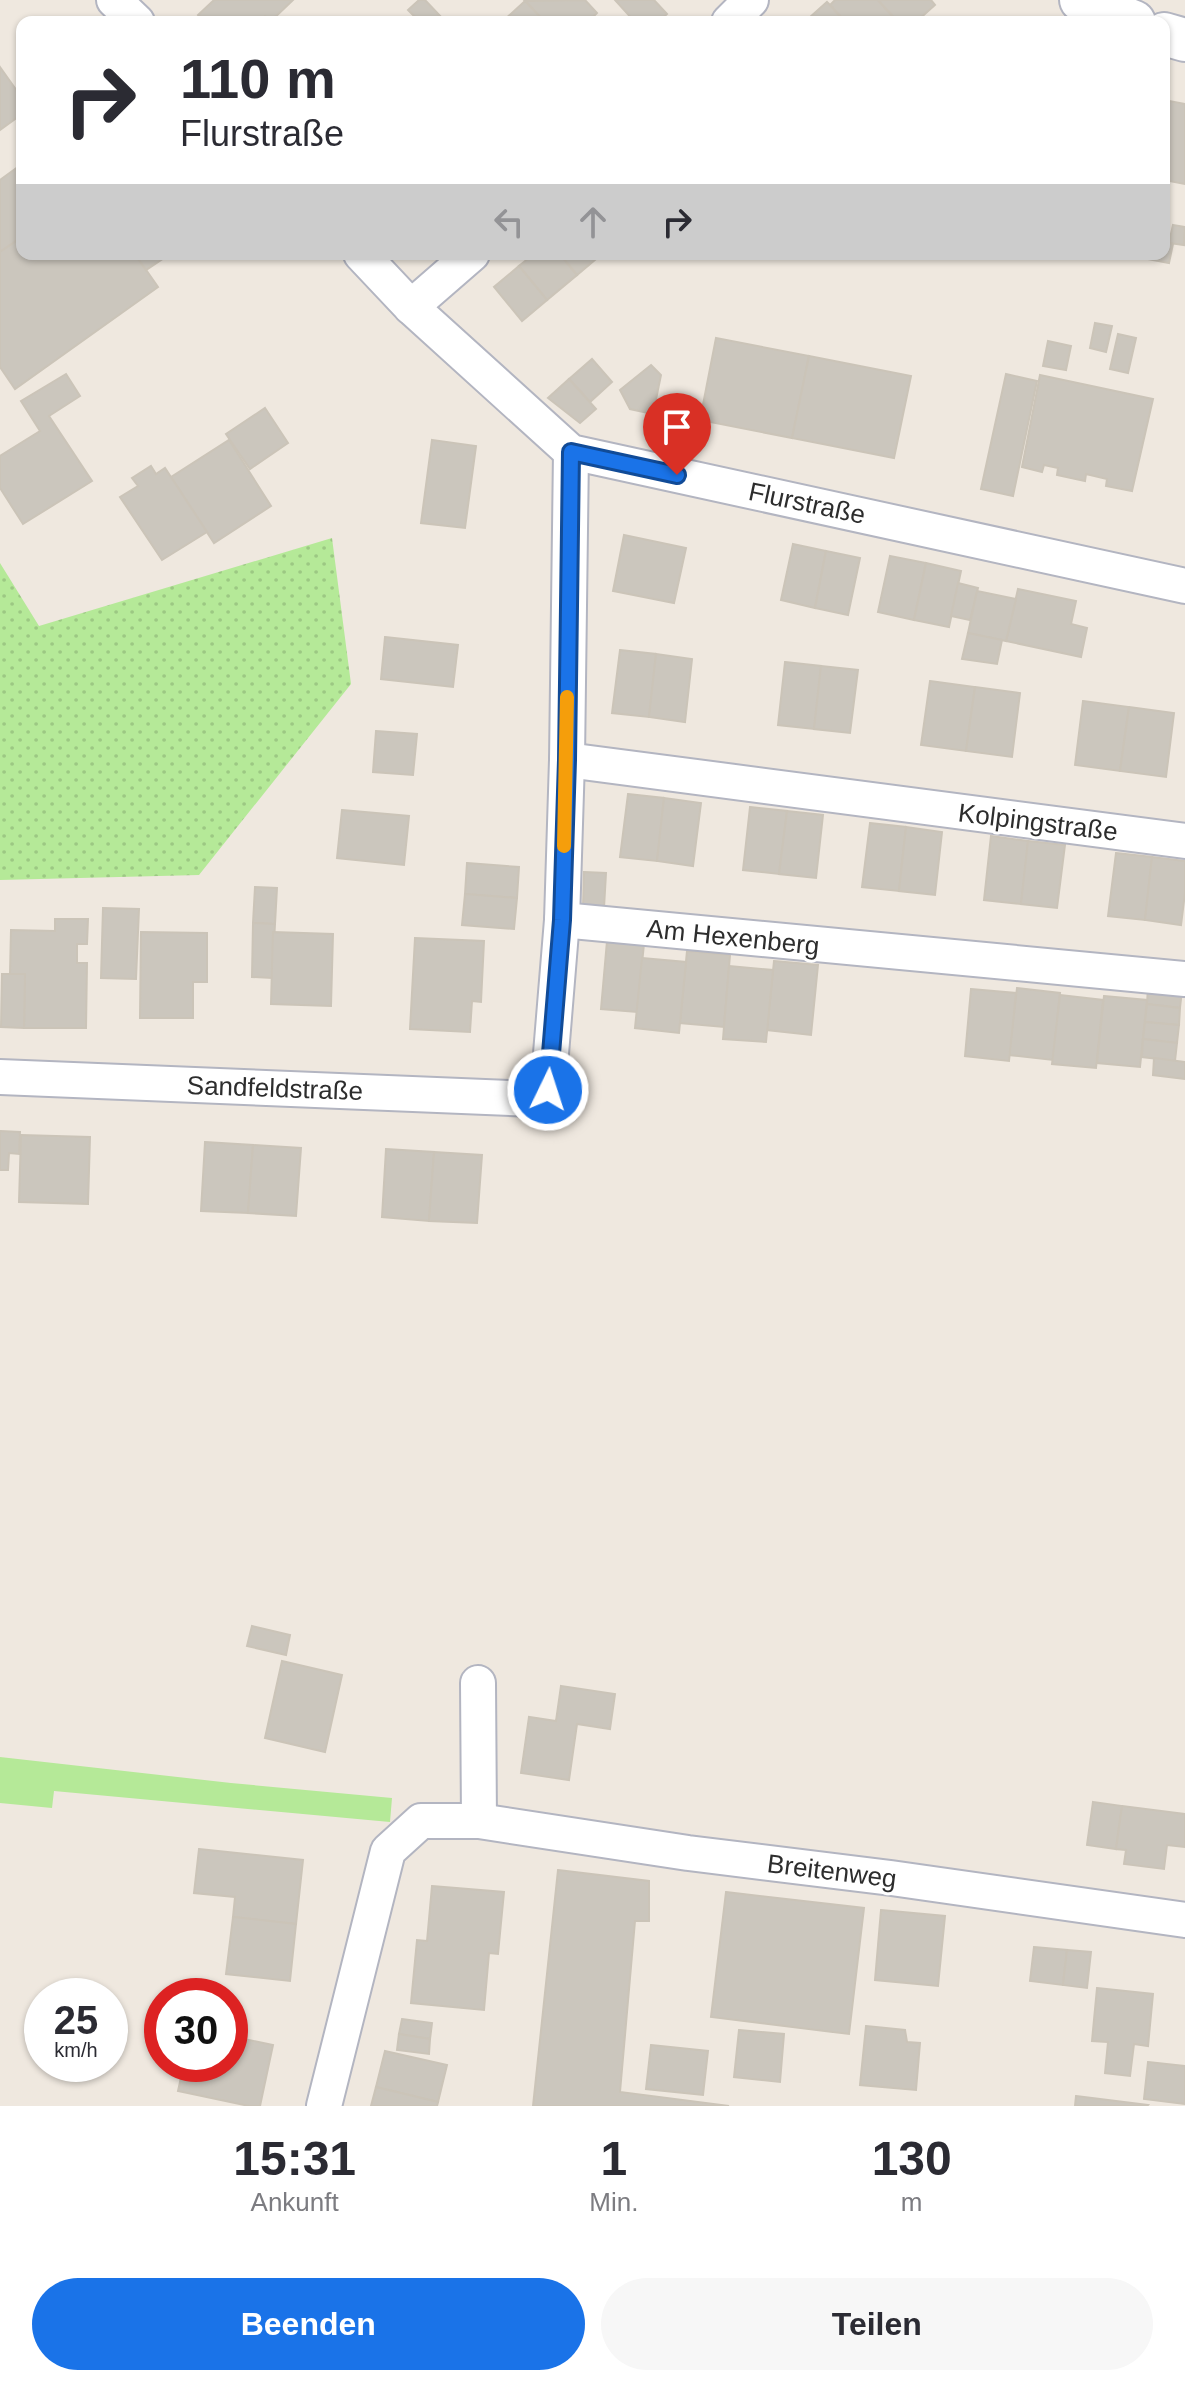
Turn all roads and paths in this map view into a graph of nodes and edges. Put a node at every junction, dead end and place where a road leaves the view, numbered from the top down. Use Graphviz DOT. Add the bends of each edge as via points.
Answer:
graph roads {
  1 [pos="114,0"];
  2 [pos="751,0"];
  3 [pos="1081,0"];
  4 [pos="131,16"];
  5 [pos="735,16"];
  6 [pos="1120,16"];
  7 [pos="367,260"];
  8 [pos="465,260"];
  9 [pos="411,307"];
  10 [pos="571,452"];
  11 [pos="1185,586"];
  12 [pos="567,760"];
  13 [pos="1185,841"];
  14 [pos="562,920"];
  15 [pos="1185,979"];
  16 [pos="0,1077"];
  17 [pos="478,1683"];
  18 [pos="479,1821"];
  19 [pos="1185,1920"];
  20 [pos="324,2106"];
  1 -- 4 [label="street"];
  2 -- 5 [label="street"];
  3 -- 6 [label="street"];
  7 -- 9 [label="street, Flurstraße"];
  8 -- 9 [label="street"];
  9 -- 10 [label="street, Flurstraße"];
  10 -- 11 [label="street, Flurstraße"];
  10 -- 12 [label="street"];
  12 -- 13 [label="street, Kolpingstraße"];
  12 -- 14 [label="street"];
  14 -- 15 [label="street, Am Hexenberg"];
  14 -- 16 [label="street, Sandfeldstraße" via="548,1090 532,1099"];
  17 -- 18 [label="street"];
  18 -- 19 [label="street, Breitenweg"];
  18 -- 20 [label="street, Breitenweg" via="421,1821 388,1851"];
}
